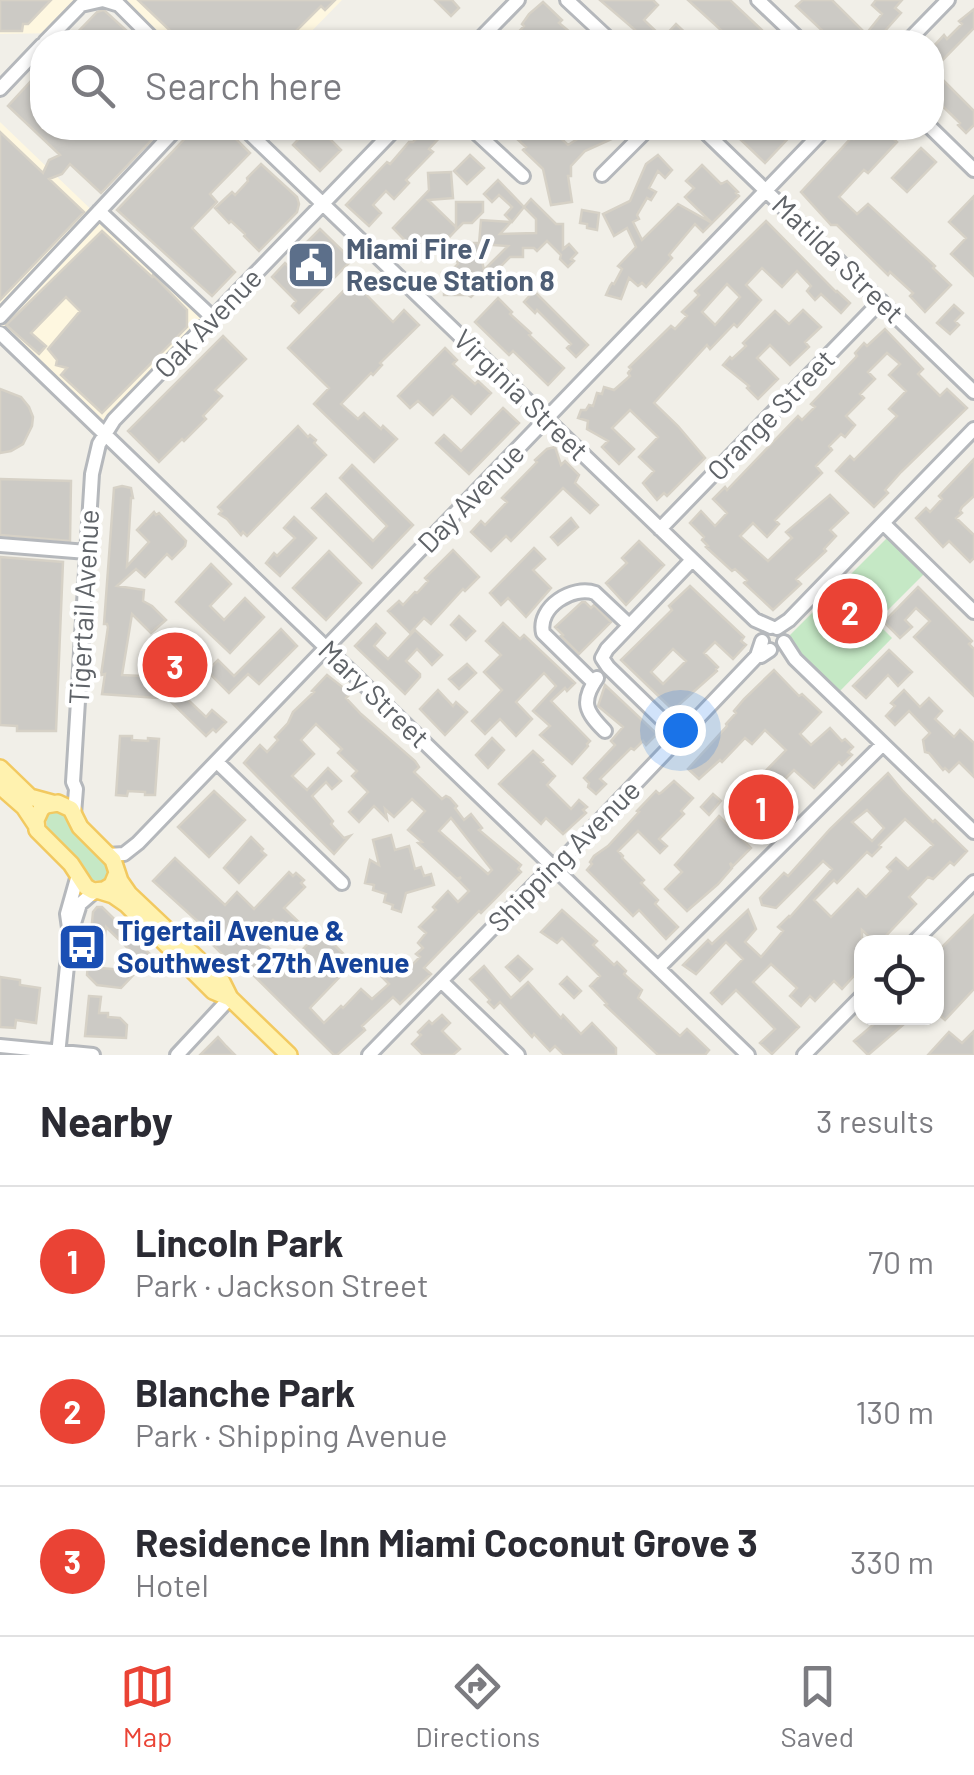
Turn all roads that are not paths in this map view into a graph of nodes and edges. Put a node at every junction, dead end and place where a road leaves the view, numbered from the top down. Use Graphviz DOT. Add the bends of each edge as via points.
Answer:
graph roads {
  1 [pos="518,0"];
  2 [pos="568,0"];
  3 [pos="758,0"];
  4 [pos="948,0"];
  5 [pos="115,2"];
  6 [pos="83,3"];
  7 [pos="57,30"];
  8 [pos="144,30"];
  9 [pos="489,30"];
  10 [pos="599,30"];
  11 [pos="789,30"];
  12 [pos="919,30"];
  13 [pos="30,59"];
  14 [pos="0,90"];
  15 [pos="167,140"];
  16 [pos="256,140"];
  17 [pos="384,140"];
  18 [pos="484,140"];
  19 [pos="637,140"];
  20 [pos="714,140"];
  21 [pos="814,140"];
  22 [pos="943,140"];
  23 [pos="974,170"];
  24 [pos="602,175"];
  25 [pos="522,176"];
  26 [pos="766,190"];
  27 [pos="322,204"];
  28 [pos="99,211"];
  29 [pos="882,302"];
  30 [pos="0,317"];
  31 [pos="214,318"];
  32 [pos="0,334"];
  33 [pos="974,392"];
  34 [pos="546,419"];
  35 [pos="974,430"];
  36 [pos="104,434"];
  37 [pos="120,449"];
  38 [pos="93,463"];
  39 [pos="883,523"];
  40 [pos="660,529"];
  41 [pos="0,546"];
  42 [pos="87,552"];
  43 [pos="692,560"];
  44 [pos="974,612"];
  45 [pos="630,625"];
  46 [pos="773,639"];
  47 [pos="327,648"];
  48 [pos="608,667"];
  49 [pos="594,683"];
  50 [pos="605,731"];
  51 [pos="680,736"];
  52 [pos="883,744"];
  53 [pos="217,762"];
  54 [pos="0,768"];
  55 [pos="74,782"];
  56 [pos="0,786"];
  57 [pos="55,803"];
  58 [pos="74,814"];
  59 [pos="36,825"];
  60 [pos="974,832"];
  61 [pos="108,855"];
  62 [pos="553,867"];
  63 [pos="118,873"];
  64 [pos="78,876"];
  65 [pos="974,882"];
  66 [pos="342,883"];
  67 [pos="97,891"];
  68 [pos="921,935"];
  69 [pos="70,936"];
  70 [pos="658,968"];
  71 [pos="440,981"];
  72 [pos="230,998"];
  73 [pos="854,1004"];
  74 [pos="0,1046"];
  75 [pos="59,1053"];
  76 [pos="93,1055"];
  77 [pos="177,1055"];
  78 [pos="289,1055"];
  79 [pos="369,1055"];
  80 [pos="518,1055"];
  81 [pos="748,1055"];
  82 [pos="804,1055"];
  1 -- 9 [label="street"];
  2 -- 10 [label="street"];
  3 -- 11 [label="street"];
  4 -- 12 [label="street"];
  5 -- 6 [label="street"];
  5 -- 8 [label="street"];
  6 -- 7 [label="street"];
  13 -- 14 [label="street"];
  15 -- 28 [label="street"];
  16 -- 27 [label="street, Virginia Street"];
  17 -- 27 [label="street, Oak Avenue"];
  18 -- 25 [label="street"];
  19 -- 24 [label="street"];
  20 -- 26 [label="street, Matilda Street"];
  21 -- 26 [label="street, Day Avenue"];
  22 -- 23 [label="street"];
  26 -- 29 [label="street, Matilda Street"];
  26 -- 34 [label="street, Day Avenue"];
  27 -- 31 [label="street, Oak Avenue"];
  27 -- 34 [label="street, Virginia Street"];
  28 -- 30 [label="street"];
  28 -- 31 [label="street"];
  29 -- 33 [label="street, Matilda Street"];
  29 -- 40 [label="street, Orange Street"];
  31 -- 36 [label="street, Oak Avenue"];
  32 -- 36 [label="street, Mary Street"];
  34 -- 40 [label="street, Virginia Street"];
  34 -- 47 [label="street, Day Avenue"];
  35 -- 39 [label="street, Shipping Avenue"];
  36 -- 37 [label="street, Mary Street"];
  36 -- 38 [label="street, Tigertail Avenue"];
  37 -- 38 [label="street"];
  37 -- 47 [label="street, Mary Street"];
  38 -- 42 [label="street, Tigertail Avenue"];
  39 -- 44 [label="street"];
  39 -- 46 [label="street, Shipping Avenue"];
  40 -- 43 [label="street, Virginia Street"];
  41 -- 42 [label="street"];
  42 -- 55 [label="street, Tigertail Avenue"];
  43 -- 45 [label="street"];
  43 -- 46 [label="street, Virginia Street"];
  45 -- 48 [label="street" via="603,654"];
  45 -- 49 [label="street" via="588,590 562,598 547,613 541,625 547,637"];
  46 -- 51 [label="street, Shipping Avenue"];
  46 -- 52 [label="street"];
  47 -- 53 [label="street, Day Avenue"];
  47 -- 62 [label="street, Mary Street"];
  48 -- 49 [label="street"];
  48 -- 51 [label="street"];
  49 -- 50 [label="street" via="588,712"];
  51 -- 62 [label="street, Shipping Avenue"];
  52 -- 60 [label="street"];
  52 -- 70 [label="street"];
  53 -- 61 [label="street, Day Avenue" via="130,850"];
  53 -- 66 [label="street"];
  54 -- 57 [label="main road" via="30,797"];
  55 -- 57 [label="street"];
  55 -- 58 [label="street, Tigertail Avenue"];
  56 -- 59 [label="main road"];
  57 -- 58 [label="main road"];
  57 -- 59 [label="main road" via="41,809"];
  58 -- 61 [label="main road"];
  59 -- 64 [label="main road"];
  61 -- 63 [label="main road"];
  62 -- 70 [label="street, Mary Street"];
  62 -- 71 [label="street, Shipping Avenue"];
  63 -- 67 [label="main road" via="112,885"];
  63 -- 72 [label="main road" via="129,894 222,982"];
  64 -- 67 [label="main road"];
  64 -- 69 [label="street" via="67,914"];
  65 -- 68 [label="street"];
  67 -- 69 [label="street" via="80,904"];
  67 -- 72 [label="main road" via="126,904 213,991"];
  69 -- 75 [label="street"];
  70 -- 81 [label="street, Mary Street"];
  71 -- 79 [label="street, Shipping Avenue"];
  71 -- 80 [label="street"];
  72 -- 77 [label="street"];
  72 -- 78 [label="main road"];
  73 -- 82 [label="street"];
  74 -- 75 [label="street"];
  75 -- 76 [label="street"];
}
